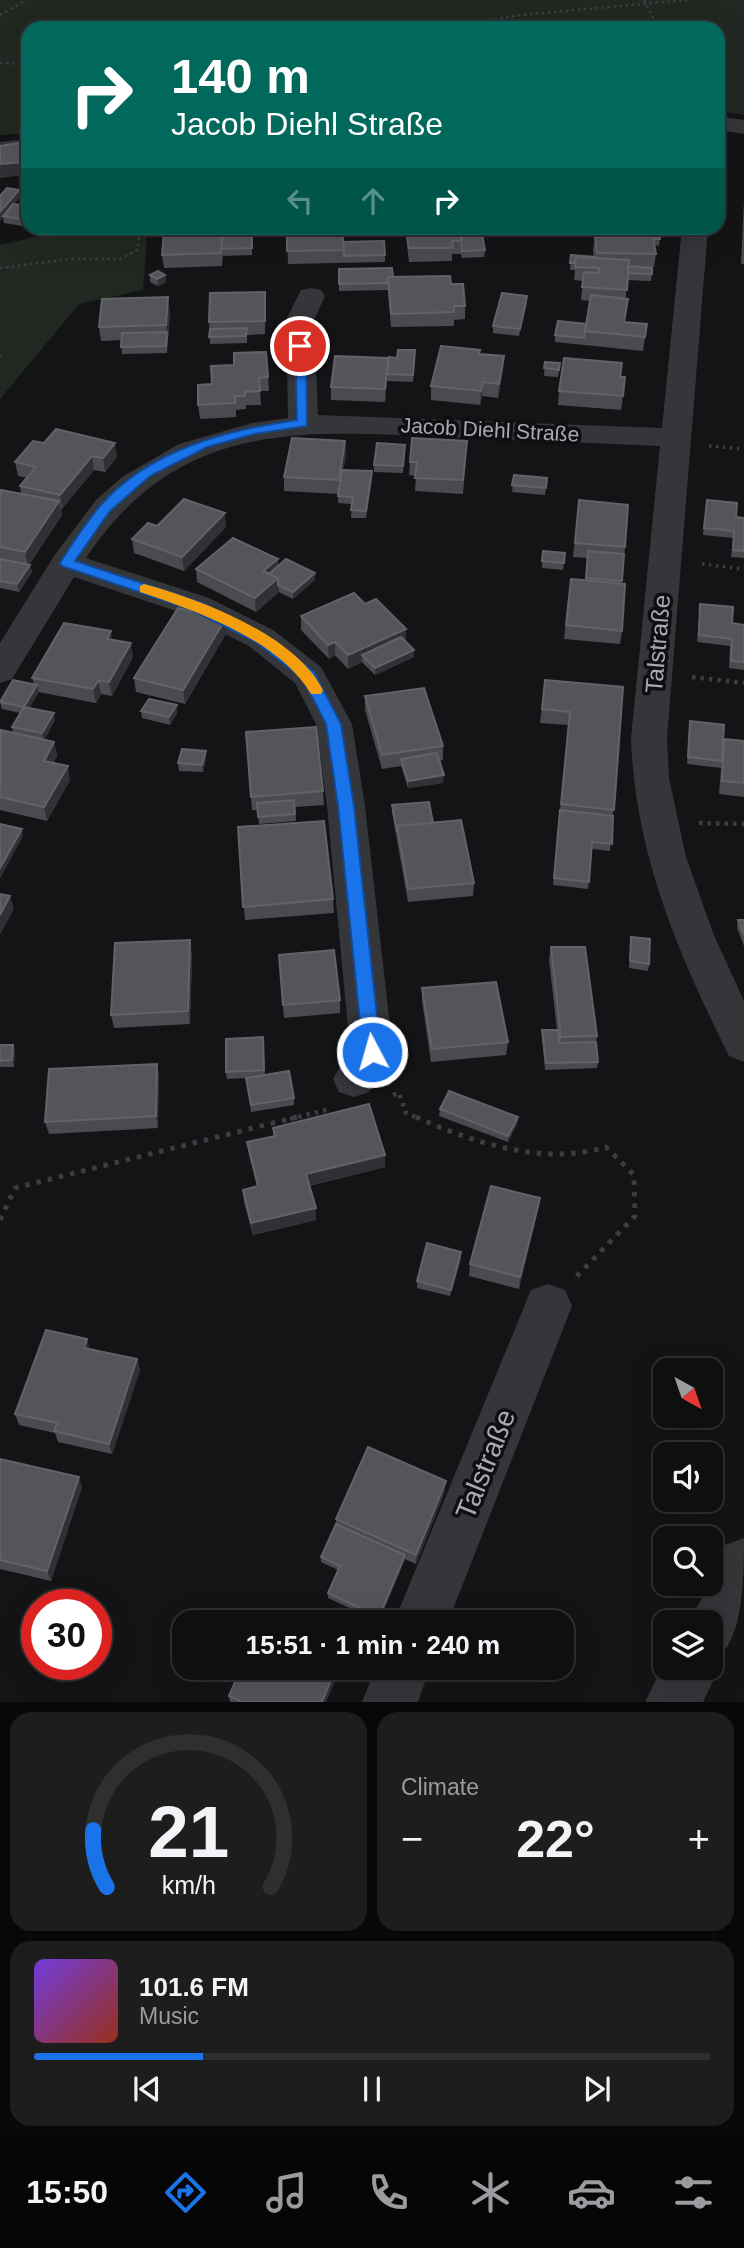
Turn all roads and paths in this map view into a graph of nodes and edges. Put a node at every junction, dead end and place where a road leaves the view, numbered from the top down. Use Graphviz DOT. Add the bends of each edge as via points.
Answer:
graph roads {
  1 [pos="26,0"];
  2 [pos="643,0"];
  3 [pos="687,0"];
  4 [pos="646,5"];
  5 [pos="0,15"];
  6 [pos="484,21"];
  7 [pos="654,21"];
  8 [pos="0,62"];
  9 [pos="21,64"];
  10 [pos="725,124"];
  11 [pos="744,127"];
  12 [pos="21,147"];
  13 [pos="0,149"];
  14 [pos="141,235"];
  15 [pos="695,235"];
  16 [pos="0,268"];
  17 [pos="311,296"];
  18 [pos="303,423"];
  19 [pos="693,442"];
  20 [pos="744,449"];
  21 [pos="66,563"];
  22 [pos="700,564"];
  23 [pos="744,569"];
  24 [pos="0,671"];
  25 [pos="690,677"];
  26 [pos="744,683"];
  27 [pos="695,822"];
  28 [pos="744,824"];
  29 [pos="744,1044"];
  30 [pos="354,1079"];
  31 [pos="406,1113"];
  32 [pos="292,1118"];
  33 [pos="0,1220"];
  34 [pos="593,1259"];
  35 [pos="548,1306"];
  36 [pos="744,1564"];
  37 [pos="426,1610"];
  38 [pos="723,1610"];
  39 [pos="398,1680"];
  40 [pos="685,1680"];
  41 [pos="390,1702"];
  42 [pos="673,1702"];
  1 -- 5 [label="path"];
  2 -- 4 [label="path"];
  3 -- 4 [label="path"];
  4 -- 6 [label="path"];
  4 -- 7 [label="path"];
  8 -- 9 [label="path"];
  10 -- 11 [label="street"];
  12 -- 13 [label="street"];
  14 -- 16 [label="path" via="136,251 124,258 80,258"];
  15 -- 19 [label="street, Talstraße"];
  17 -- 18 [label="street" via="300,320"];
  18 -- 19 [label="street, Jacob Diehl Straße"];
  18 -- 21 [label="street, Jacob Diehl Straße" via="202,444 145,473 106,509"];
  19 -- 20 [label="path"];
  19 -- 29 [label="street, Talstraße" via="649,738 649,769 657,821 678,896"];
  21 -- 24 [label="street, Jacob Diehl Straße"];
  21 -- 30 [label="street" via="197,607 261,638 309,676 334,724 346,806 372,1052"];
  22 -- 23 [label="path"];
  25 -- 26 [label="path"];
  27 -- 28 [label="path"];
  31 -- 34 [label="path" via="433,1126 541,1154 573,1156 606,1147 634,1175 635,1216"];
  32 -- 33 [label="path" via="15,1188"];
  35 -- 37 [label="street, Talstraße"];
  36 -- 38 [label="street"];
  39 -- 41 [label="street"];
  40 -- 42 [label="street"];
}
